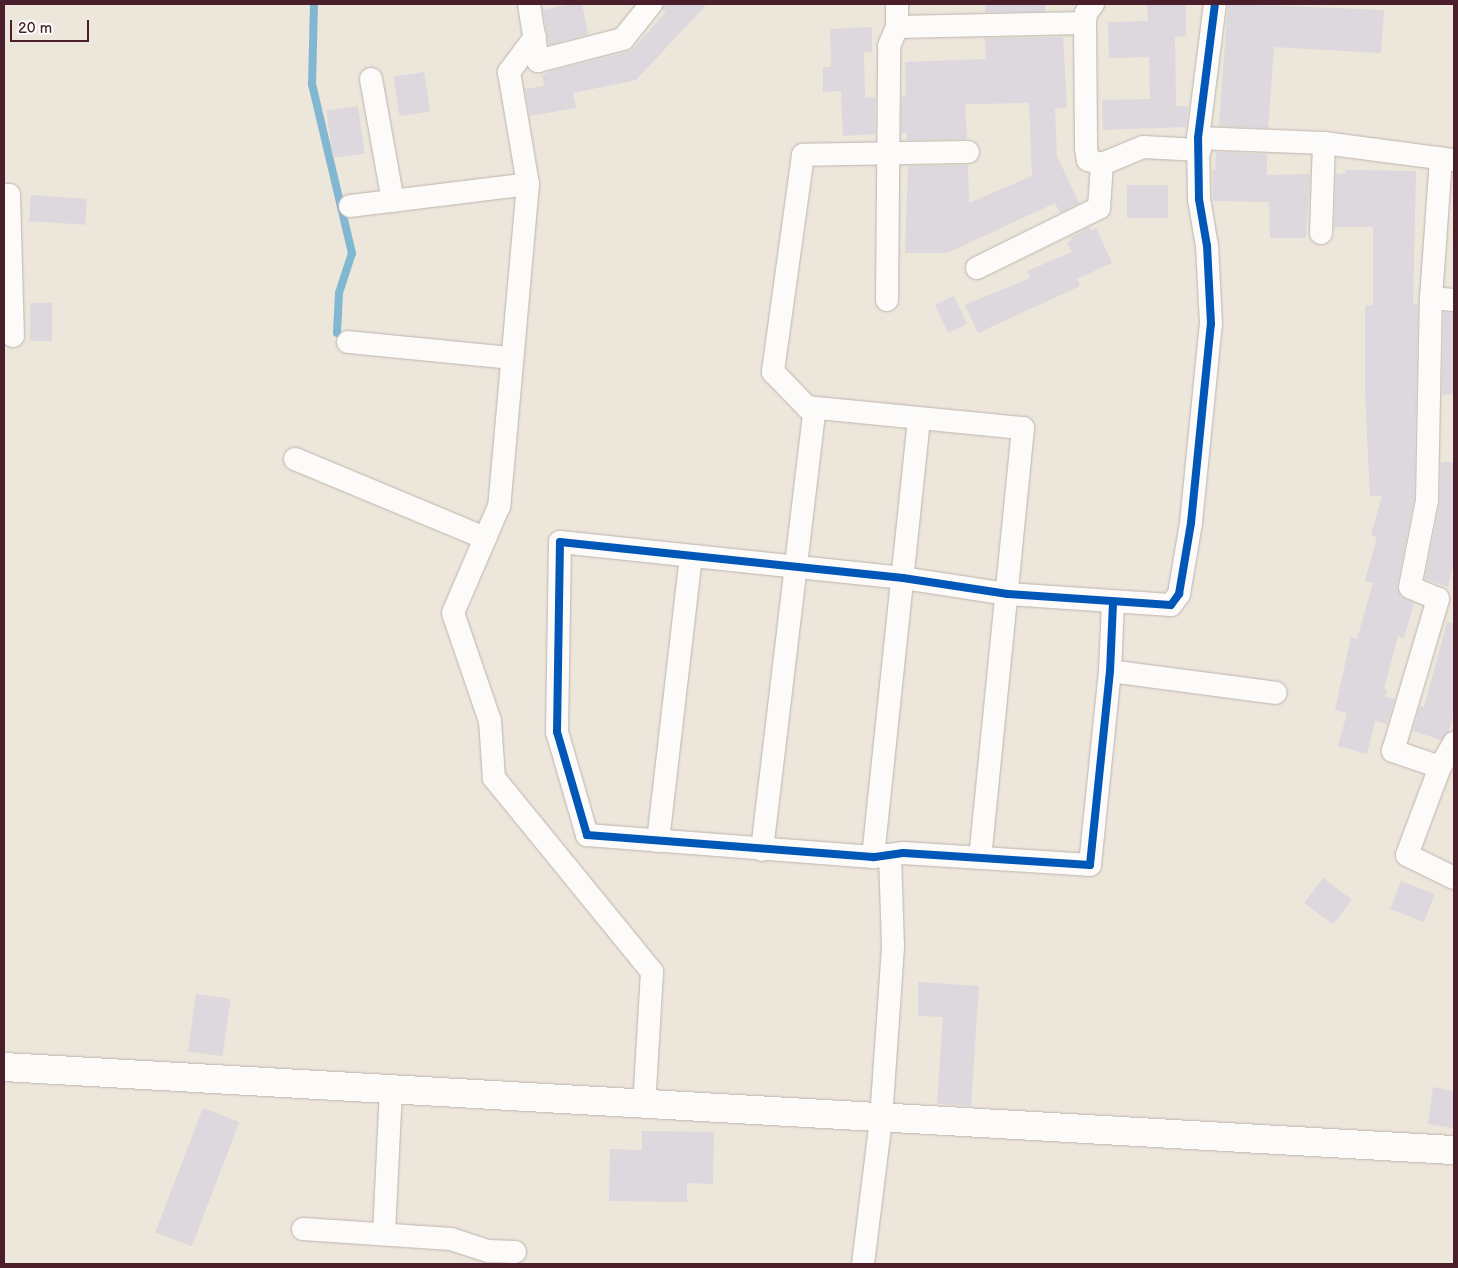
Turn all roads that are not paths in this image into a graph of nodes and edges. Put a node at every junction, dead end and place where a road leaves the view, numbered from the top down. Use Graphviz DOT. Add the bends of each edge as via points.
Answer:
graph roads {
  1 [pos="529,4"];
  2 [pos="651,4"];
  3 [pos="897,4"];
  4 [pos="1215,4"];
  5 [pos="1089,13"];
  6 [pos="897,27"];
  7 [pos="535,37"];
  8 [pos="372,79"];
  9 [pos="1324,143"];
  10 [pos="1199,144"];
  11 [pos="889,152"];
  12 [pos="968,152"];
  13 [pos="1447,159"];
  14 [pos="1102,164"];
  15 [pos="528,184"];
  16 [pos="4,195"];
  17 [pos="393,201"];
  18 [pos="350,206"];
  19 [pos="1321,233"];
  20 [pos="976,268"];
  21 [pos="1431,298"];
  22 [pos="887,300"];
  23 [pos="1454,300"];
  24 [pos="13,336"];
  25 [pos="348,342"];
  26 [pos="511,358"];
  27 [pos="816,408"];
  28 [pos="919,418"];
  29 [pos="294,459"];
  30 [pos="485,538"];
  31 [pos="691,556"];
  32 [pos="795,567"];
  33 [pos="903,578"];
  34 [pos="1008,594"];
  35 [pos="1113,603"];
  36 [pos="1110,671"];
  37 [pos="1276,693"];
  38 [pos="1454,743"];
  39 [pos="1440,767"];
  40 [pos="658,841"];
  41 [pos="762,850"];
  42 [pos="882,856"];
  43 [pos="980,858"];
  44 [pos="1454,878"];
  45 [pos="4,1067"];
  46 [pos="391,1090"];
  47 [pos="644,1106"];
  48 [pos="881,1119"];
  49 [pos="1454,1150"];
  50 [pos="303,1229"];
  51 [pos="384,1233"];
  52 [pos="515,1252"];
  53 [pos="863,1264"];
  1 -- 7 [label="street"];
  2 -- 7 [label="street" via="623,39 538,61"];
  3 -- 6 [label="street"];
  4 -- 10 [label="street"];
  5 -- 6 [label="street"];
  5 -- 14 [label="street" via="1086,148 1088,160"];
  6 -- 11 [label="street" via="889,46"];
  7 -- 15 [label="street" via="508,72"];
  8 -- 17 [label="street"];
  9 -- 10 [label="street"];
  9 -- 13 [label="street"];
  9 -- 19 [label="street"];
  10 -- 14 [label="street" via="1143,147"];
  10 -- 35 [label="street" via="1199,199 1207,246 1211,324 1191,523 1178,594 1171,606"];
  11 -- 12 [label="street"];
  11 -- 22 [label="street"];
  11 -- 27 [label="street" via="803,155 772,372 807,407"];
  13 -- 21 [label="street"];
  14 -- 20 [label="street" via="1099,208"];
  15 -- 17 [label="street"];
  15 -- 26 [label="street"];
  16 -- 24 [label="street" via="9,196"];
  17 -- 18 [label="street"];
  21 -- 23 [label="street"];
  21 -- 39 [label="street" via="1427,500 1410,587 1438,599 1393,752"];
  25 -- 26 [label="street"];
  26 -- 30 [label="street" via="499,506"];
  27 -- 28 [label="street"];
  27 -- 32 [label="street"];
  28 -- 33 [label="street"];
  28 -- 34 [label="street" via="1024,428"];
  29 -- 30 [label="street"];
  30 -- 47 [label="street" via="453,613 490,721 494,778 652,972"];
  31 -- 32 [label="street"];
  31 -- 40 [label="street"];
  31 -- 40 [label="street" via="560,542 557,732 587,835"];
  32 -- 33 [label="street"];
  32 -- 41 [label="street"];
  33 -- 34 [label="street"];
  33 -- 42 [label="street"];
  34 -- 35 [label="street"];
  34 -- 43 [label="street"];
  35 -- 36 [label="street"];
  36 -- 37 [label="street"];
  36 -- 43 [label="street" via="1090,865"];
  38 -- 39 [label="street"];
  39 -- 44 [label="street" via="1407,855"];
  40 -- 41 [label="street"];
  41 -- 42 [label="street"];
  42 -- 43 [label="street" via="903,853"];
  42 -- 48 [label="street" via="893,946"];
  45 -- 46 [label="street"];
  46 -- 47 [label="street"];
  46 -- 51 [label="street"];
  47 -- 48 [label="street"];
  48 -- 49 [label="street"];
  48 -- 53 [label="street"];
  50 -- 51 [label="street"];
  51 -- 52 [label="street" via="451,1239 489,1251"];
}
